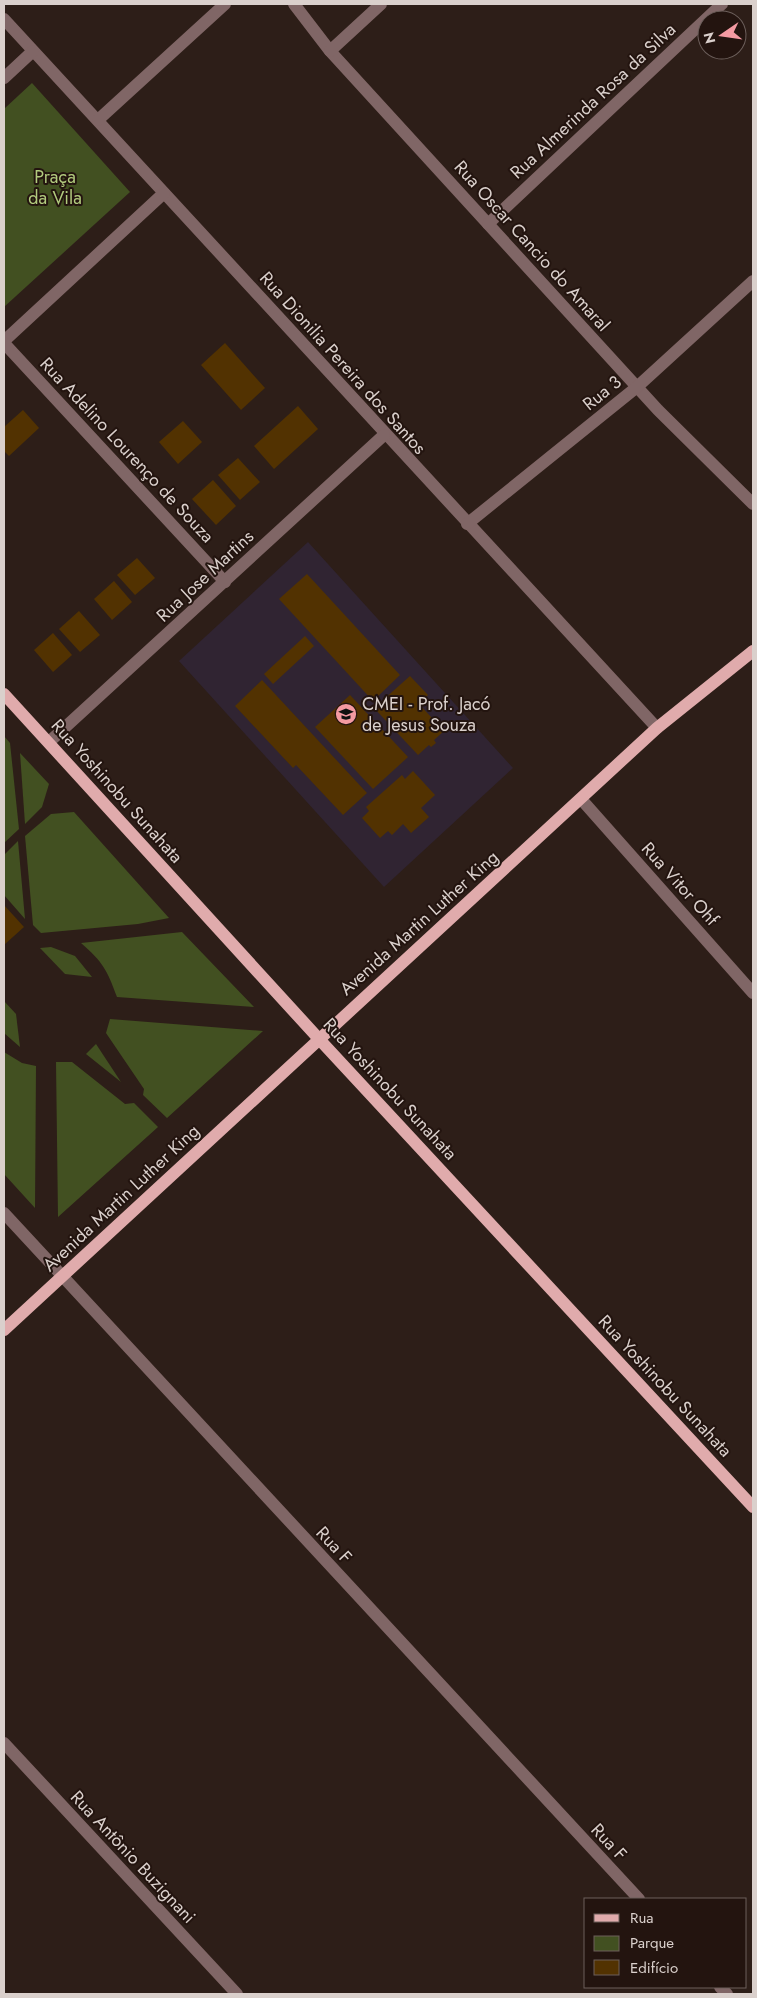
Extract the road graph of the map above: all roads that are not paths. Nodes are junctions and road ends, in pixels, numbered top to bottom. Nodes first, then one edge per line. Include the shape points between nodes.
1 (225, 4) edge
2 (294, 4) edge
3 (381, 4) edge
4 (722, 4) edge
5 (4, 19) edge
6 (33, 51) junction
7 (330, 51) junction
8 (4, 78) edge
9 (98, 120) junction
10 (164, 193) junction
11 (488, 224) junction
12 (753, 281) edge
13 (4, 342) edge
14 (637, 387) junction
15 (384, 435) junction
16 (753, 504) edge
17 (467, 524) junction
18 (225, 582) junction
19 (753, 651) edge
20 (4, 694) edge
21 (657, 728) junction
22 (49, 742) junction
23 (581, 799) junction
24 (753, 993) edge
25 (319, 1038) junction
26 (4, 1213) edge
27 (62, 1277) junction
28 (4, 1330) edge
29 (753, 1507) edge
30 (4, 1742) edge
31 (638, 1898) edge
32 (237, 1994) edge

1 - 9 street
2 - 7 street, Rua Oscar Cancio do Amaral
3 - 7 street
4 - 11 street, Rua Almerinda Rosa da Silva
5 - 6 street, Rua Dionilia Pereira dos Santos
6 - 8 street
6 - 9 street, Rua Dionilia Pereira dos Santos
7 - 11 street, Rua Oscar Cancio do Amaral
9 - 10 street, Rua Dionilia Pereira dos Santos
10 - 13 street
10 - 15 street, Rua Dionilia Pereira dos Santos
11 - 14 street, Rua Oscar Cancio do Amaral
12 - 14 street, Rua 3
13 - 18 street, Rua Adelino Lourenço de Souza
14 - 16 street, Rua Oscar Cancio do Amaral
14 - 17 street, Rua 3
15 - 17 street, Rua Dionilia Pereira dos Santos
15 - 18 street, Rua Jose Martins
17 - 21 street, Rua Dionilia Pereira dos Santos
18 - 22 street, Rua Jose Martins
19 - 21 main road, Avenida Martin Luther King
20 - 22 main road, Rua Yoshinobu Sunahata
21 - 23 main road, Avenida Martin Luther King
22 - 25 main road, Rua Yoshinobu Sunahata
23 - 24 street, Rua Vitor Ohf
23 - 25 main road, Avenida Martin Luther King
25 - 27 main road, Avenida Martin Luther King
25 - 29 main road, Rua Yoshinobu Sunahata
26 - 27 street, Rua F
27 - 28 main road, Avenida Martin Luther King
27 - 31 street, Rua F
30 - 32 street, Rua Antônio Buzignani

